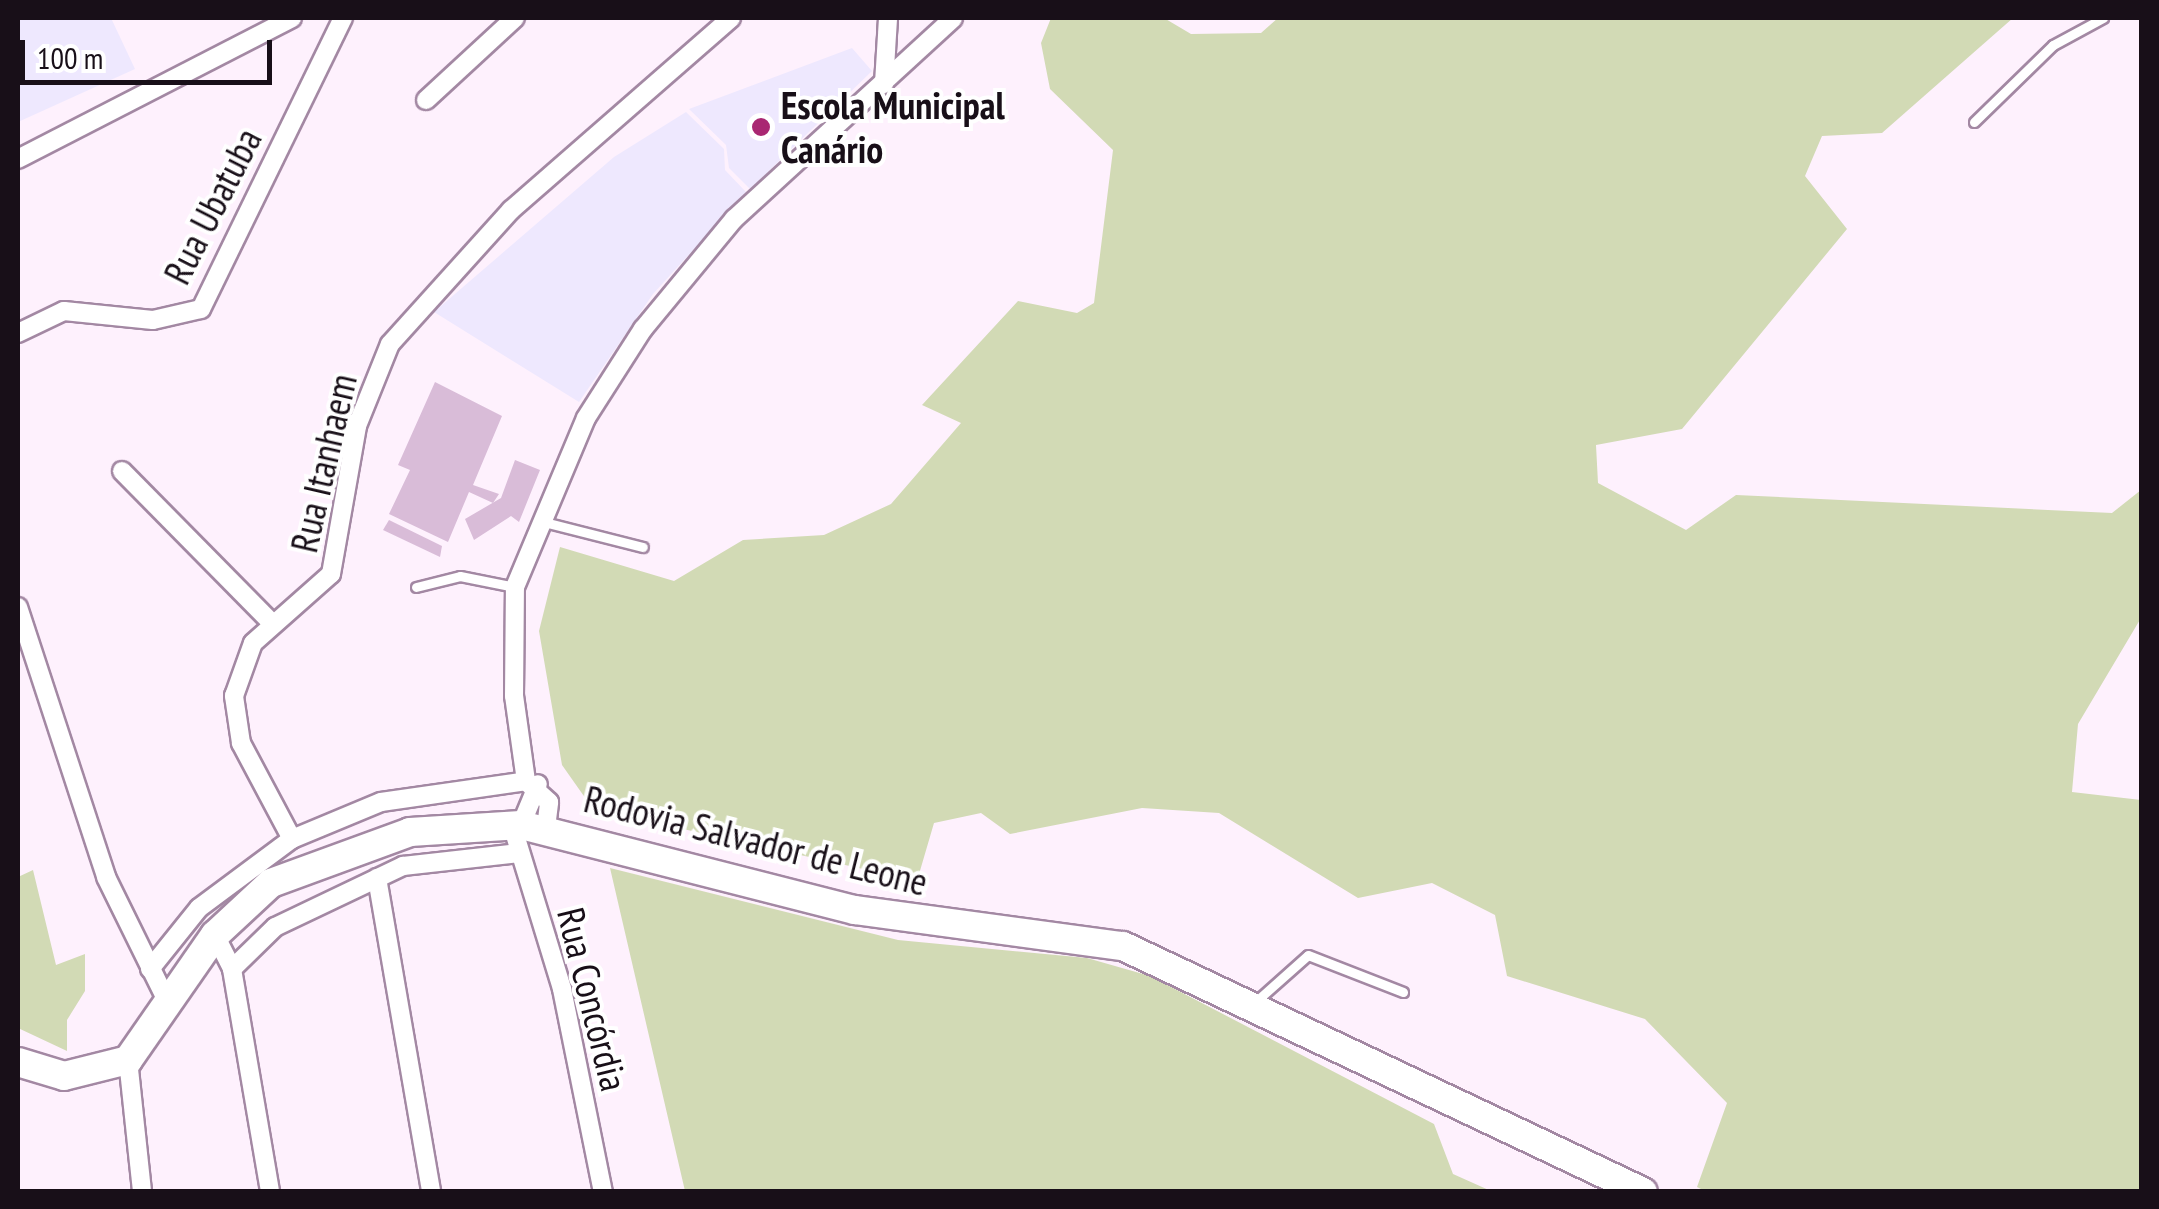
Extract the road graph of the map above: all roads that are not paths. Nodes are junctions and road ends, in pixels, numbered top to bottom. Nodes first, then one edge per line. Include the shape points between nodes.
1 (292, 18) edge
2 (343, 18) edge
3 (515, 18) edge
4 (732, 18) edge
5 (888, 18) edge
6 (953, 18) edge
7 (2103, 18) edge
8 (884, 84) junction
9 (426, 100) dead end
10 (1974, 122) dead end
11 (18, 159) edge
12 (18, 333) edge
13 (122, 471) dead end
14 (539, 521) junction
15 (644, 547) dead end
16 (416, 587) dead end
17 (516, 587) junction
18 (18, 607) edge
19 (271, 622) junction
20 (532, 782) junction
21 (525, 833) junction
22 (292, 839) junction
23 (378, 878) junction
24 (215, 934) junction
25 (150, 968) junction
26 (232, 970) junction
27 (1402, 992) dead end
28 (1252, 1005) junction
29 (170, 1007) junction
30 (128, 1060) junction
31 (18, 1062) edge
32 (142, 1192) edge
33 (270, 1192) edge
34 (431, 1192) edge
35 (603, 1192) edge
36 (1643, 1192) edge

1 - 11 street
2 - 12 street, Rua Ubatuba via 201,309 154,320 64,311
3 - 9 street
4 - 19 street, Rua Itanhaem via 511,210 402,324 357,426 331,574 313,599
5 - 8 street
6 - 8 street, Rua Concórdia
7 - 10 lane via 2053,44
8 - 14 street, Rua Concórdia via 789,166 678,281 595,403
13 - 19 street
14 - 15 lane
14 - 17 street, Rua Concórdia
16 - 17 lane via 460,576
17 - 20 street, Rua Concórdia via 514,696
18 - 25 street via 106,876
19 - 22 street, Rua Itanhaem via 239,672 234,718
20 - 21 street, Rua Concórdia via 549,802
20 - 22 street via 381,802
21 - 23 street
21 - 24 main road, Rodovia Salvador de Leone via 368,843 271,883
21 - 28 main road, Rodovia Salvador de Leone via 855,910 1100,940
21 - 35 street, Rua Concórdia
22 - 25 street via 200,908
23 - 26 street via 275,927
23 - 34 street
24 - 26 street
24 - 29 main road, Rodovia Salvador de Leone
25 - 29 street
26 - 33 street
27 - 28 lane via 1308,955
28 - 36 main road, Rodovia Salvador de Leone
29 - 30 main road, Rodovia Salvador de Leone
30 - 31 main road via 64,1076
30 - 32 street

